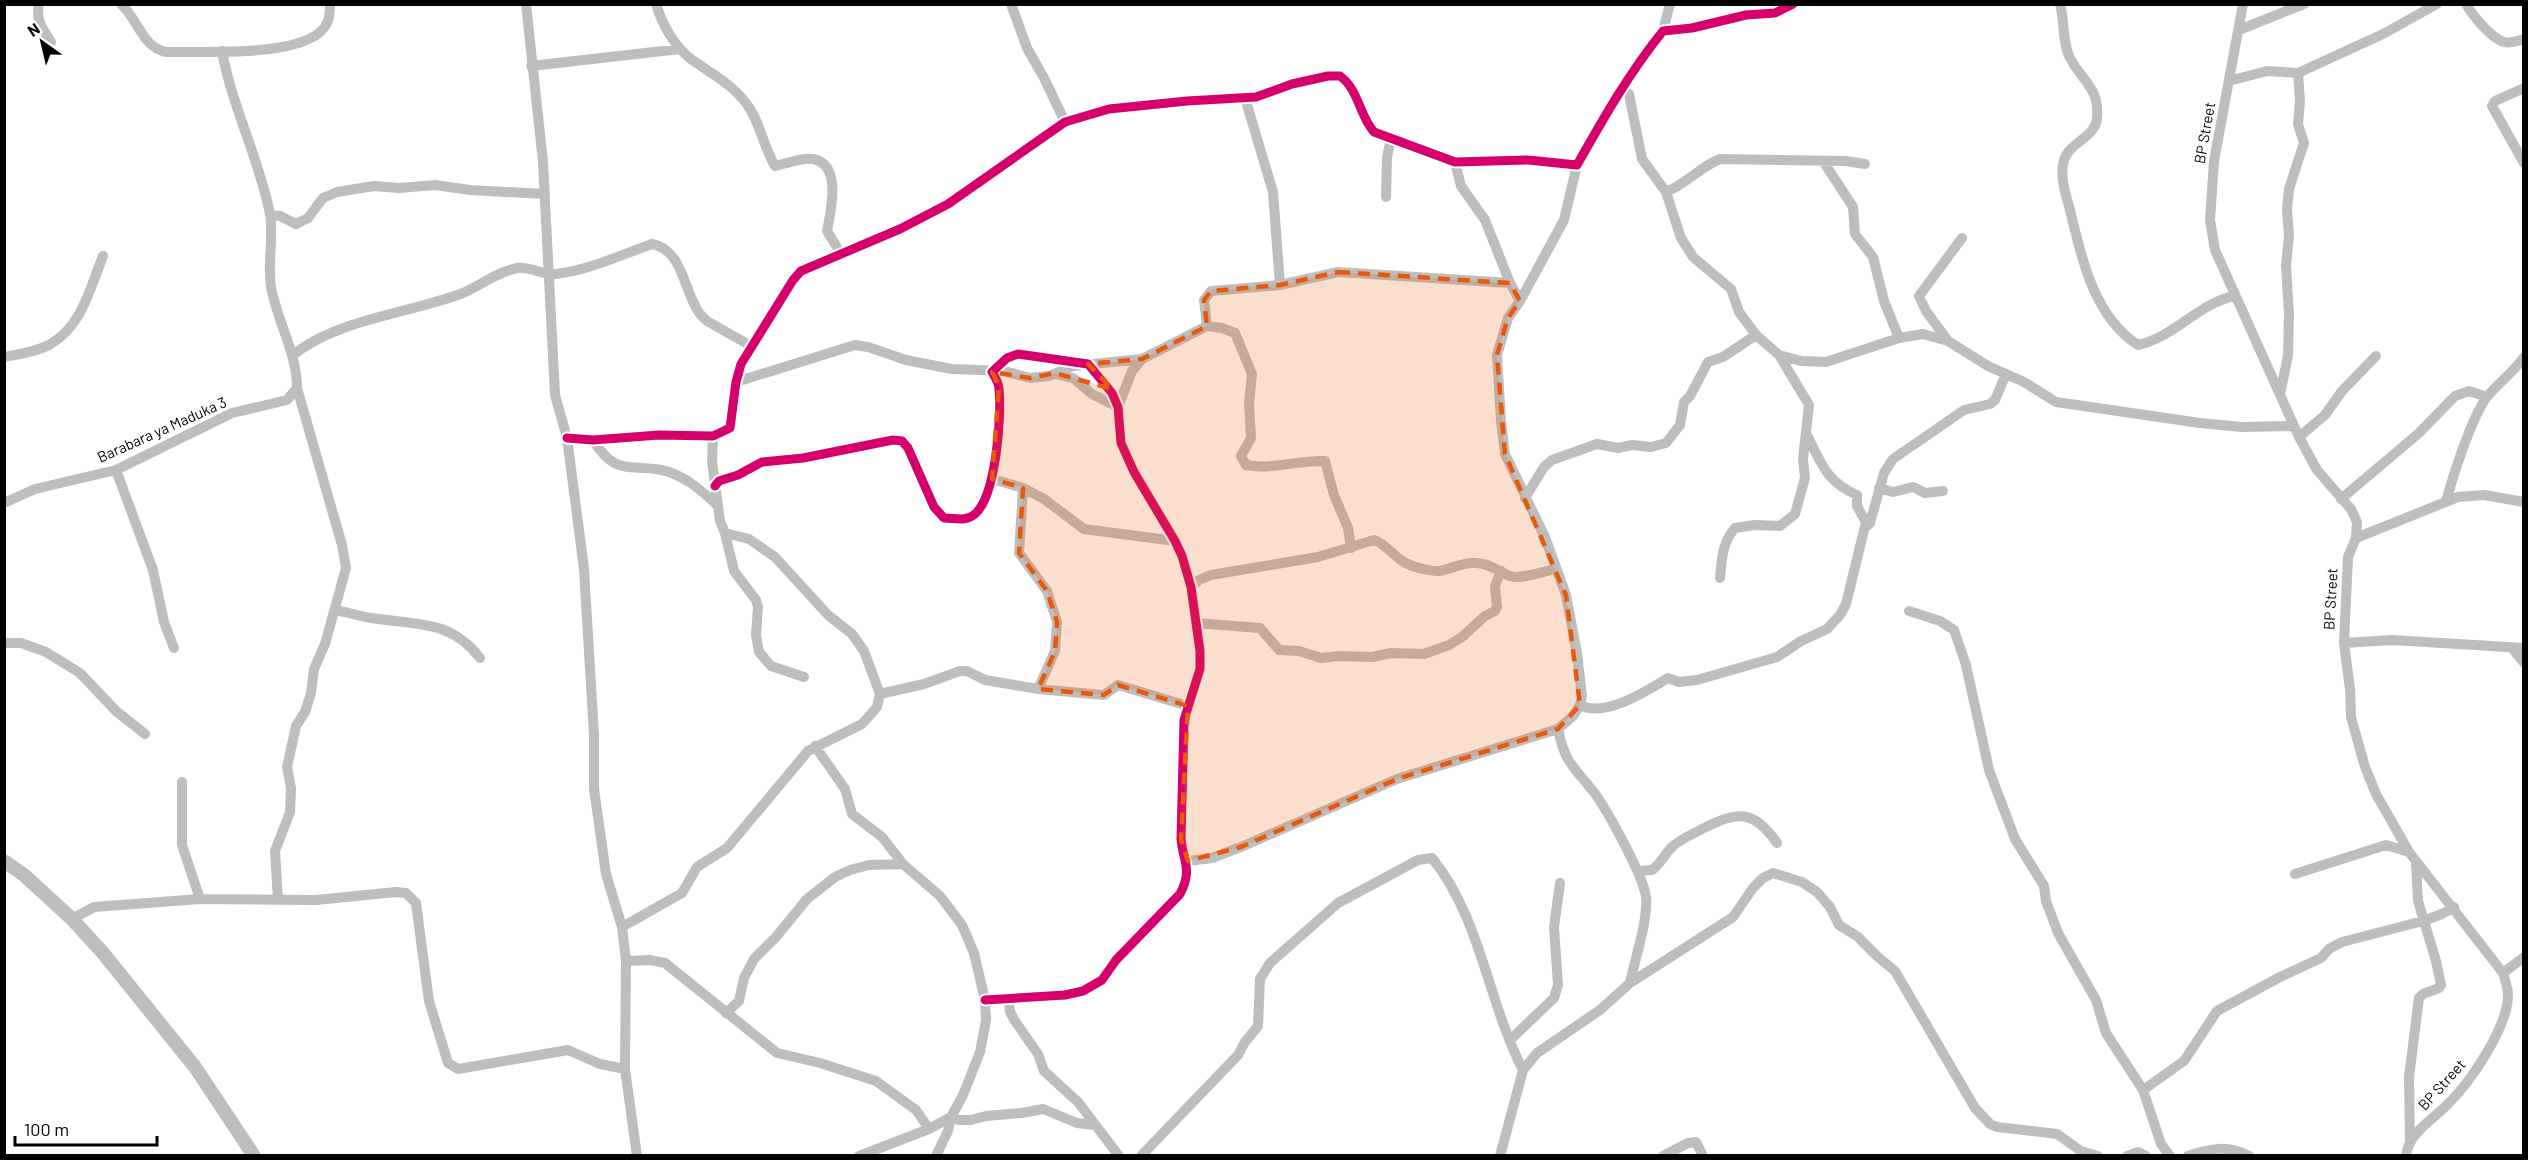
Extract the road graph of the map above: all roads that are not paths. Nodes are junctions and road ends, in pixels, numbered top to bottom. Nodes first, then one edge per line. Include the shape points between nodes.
1 (39, 4) edge
2 (121, 4) edge
3 (330, 4) edge
4 (526, 4) edge
5 (656, 4) edge
6 (1011, 4) edge
7 (1670, 4) edge
8 (1793, 4) edge
9 (2060, 4) edge
10 (2243, 4) edge
11 (2304, 4) edge
12 (2437, 4) edge
13 (2466, 4) edge
14 (2239, 30) junction
15 (1663, 31) junction
16 (2523, 39) edge
17 (51, 42) dead end
18 (680, 49) junction
19 (222, 51) junction
20 (531, 66) junction
21 (2298, 73) junction
22 (2229, 81) junction
23 (1623, 88) junction
24 (2523, 88) edge
25 (1245, 98) junction
26 (1065, 122) junction
27 (1391, 139) junction
28 (1823, 161) junction
29 (1455, 162) junction
30 (2523, 163) edge
31 (1865, 164) dead end
32 (1577, 165) junction
33 (1666, 192) junction
34 (545, 194) junction
35 (1386, 197) dead end
36 (270, 215) junction
37 (1962, 237) dead end
38 (841, 254) junction
39 (103, 256) dead end
40 (548, 274) junction
41 (1510, 283) junction
42 (1280, 285) junction
43 (2234, 296) junction
44 (1520, 301) junction
45 (1206, 326) junction
46 (1756, 335) junction
47 (1899, 338) junction
48 (1948, 341) junction
49 (751, 346) junction
50 (292, 356) junction
51 (1779, 356) junction
52 (2376, 356) dead end
53 (4, 357) edge
54 (2523, 357) edge
55 (1142, 359) junction
56 (1088, 364) junction
57 (992, 372) junction
58 (1056, 374) junction
59 (2006, 374) junction
60 (736, 382) junction
61 (297, 388) junction
62 (2280, 395) junction
63 (2487, 397) junction
64 (1118, 407) junction
65 (2294, 426) junction
66 (1806, 433) junction
67 (713, 436) junction
68 (2299, 437) junction
69 (567, 438) junction
70 (593, 440) junction
71 (116, 470) junction
72 (992, 479) junction
73 (715, 486) junction
74 (1023, 488) junction
75 (1879, 488) junction
76 (1943, 491) dead end
77 (1525, 498) junction
78 (2342, 499) junction
79 (2446, 502) junction
80 (2523, 502) edge
81 (4, 504) edge
82 (717, 505) junction
83 (1867, 526) junction
84 (725, 533) junction
85 (2356, 538) junction
86 (1175, 541) junction
87 (1351, 548) junction
88 (1556, 569) junction
89 (1501, 571) junction
90 (1720, 578) dead end
91 (1191, 587) junction
92 (335, 610) junction
93 (1909, 611) dead end
94 (1196, 623) junction
95 (4, 643) edge
96 (2344, 643) junction
97 (174, 648) dead end
98 (2512, 648) junction
99 (2523, 648) edge
100 (480, 658) dead end
101 (2523, 663) edge
102 (804, 677) dead end
103 (1038, 689) junction
104 (880, 694) junction
105 (1580, 705) junction
106 (1188, 706) junction
107 (1558, 729) junction
108 (145, 734) dead end
109 (815, 746) junction
110 (182, 782) dead end
111 (1777, 843) dead end
112 (2409, 852) junction
113 (4, 861) edge
114 (1188, 861) junction
115 (2416, 862) junction
116 (903, 864) junction
117 (1638, 871) junction
118 (2295, 874) dead end
119 (1560, 883) dead end
120 (200, 899) junction
121 (278, 900) junction
122 (2454, 907) junction
123 (72, 919) junction
124 (2423, 921) junction
125 (622, 927) junction
126 (2523, 957) edge
127 (626, 961) junction
128 (2503, 973) junction
129 (1630, 982) junction
130 (1008, 997) junction
131 (985, 1000) junction
132 (726, 1013) junction
133 (1510, 1040) junction
134 (625, 1069) junction
135 (1523, 1070) junction
136 (2143, 1090) junction
137 (951, 1117) junction
138 (1094, 1125) junction
139 (929, 1129) junction
140 (2410, 1140) junction
141 (2160, 1150) edge
142 (254, 1155) edge
143 (637, 1155) edge
144 (859, 1155) edge
145 (936, 1155) edge
146 (1119, 1155) edge
147 (1141, 1155) edge
148 (1500, 1155) edge
149 (1663, 1155) edge
150 (1703, 1155) edge
151 (2098, 1155) edge
152 (2127, 1155) edge
153 (2146, 1155) edge
154 (2170, 1155) edge
155 (2188, 1155) edge
156 (2249, 1155) edge
157 (2406, 1155) edge

1 - 17 street via 38,21
2 - 19 street via 156,50
3 - 19 street via 327,24 304,43
4 - 20 street
5 - 18 street
6 - 26 street via 1026,48
7 - 15 street
8 - 15 street via 1775,13
9 - 43 street via 2069,57 2094,91 2097,119 2095,127 2065,155 2063,181 2084,268 2109,317 2122,335 2138,345 2155,341 2219,300
10 - 14 street, BP Street
11 - 14 street
12 - 21 street
13 - 16 street via 2474,17 2499,39
14 - 22 street, BP Street
15 - 23 street
18 - 20 street
18 - 38 street via 746,103 775,166 811,158 830,171 832,203 827,231
19 - 36 street via 228,85 254,155
20 - 34 street
21 - 22 street via 2267,71
21 - 62 street via 2298,124 2304,143 2289,189 2287,210 2289,335
22 - 43 street, BP Street via 2214,161 2210,220 2215,250
23 - 32 street
23 - 33 street via 1629,94 1642,159
24 - 30 street via 2492,106
25 - 26 street via 1109,109
25 - 27 street via 1340,76 1353,89 1369,126
25 - 42 street via 1273,192
26 - 38 street via 948,204
27 - 29 street
27 - 35 street
28 - 31 street
28 - 33 street via 1720,159
28 - 47 street via 1853,207 1855,234 1873,257
29 - 32 street via 1528,160
29 - 41 street via 1461,186 1485,220
32 - 44 street via 1564,220
33 - 46 street via 1681,238 1693,257 1731,289 1739,312
34 - 36 street via 435,185 374,186 323,198 308,218 296,224
34 - 40 street
36 - 50 street via 272,288
37 - 48 street via 1919,296
38 - 49 street via 801,271
39 - 53 street via 78,318 67,333 40,349
40 - 49 street via 660,245 670,252 700,314
40 - 50 street via 534,268 518,268 463,292 318,339
40 - 69 street via 555,395
41 - 42 street via 1338,272
41 - 44 street
42 - 45 street via 1210,291 1204,300
43 - 62 street, BP Street
44 - 77 street via 1508,318 1497,355 1505,454
45 - 55 street
45 - 87 street via 1235,333 1252,374 1251,438 1241,456 1246,465 1325,461
46 - 51 street
46 - 77 street via 1708,362 1684,402 1680,425 1666,442 1651,447 1618,448 1597,444 1552,460
47 - 48 street via 1923,334
47 - 51 street via 1826,362
48 - 59 street
49 - 60 street
50 - 61 street
51 - 66 street via 1807,398
52 - 68 street via 2325,415
54 - 63 street
55 - 56 street
55 - 64 street via 1132,371
56 - 57 street via 1018,354
56 - 58 street
56 - 64 street via 1113,393
57 - 58 street via 1030,378
57 - 60 street via 952,369 855,345
57 - 72 street via 999,386
58 - 64 street via 1073,378 1092,394
59 - 65 street via 2056,402 2200,423
59 - 75 street via 1990,404 1964,410 1893,459
60 - 67 street via 730,428
61 - 71 street, Barabara ya Maduka 3 via 286,400 232,413
61 - 92 street via 346,568
62 - 65 street, BP Street
63 - 78 street via 2469,391 2455,396 2419,433
63 - 79 street
64 - 86 street via 1121,443
65 - 68 street, BP Street
66 - 83 street via 1826,473 1842,489 1857,495 1857,506
66 - 90 street via 1805,478 1795,514 1780,526 1735,528 1723,548
67 - 70 street
67 - 73 street
68 - 78 street, BP Street via 2317,470
69 - 70 street
69 - 125 street via 584,569 597,820 606,874
70 - 82 street via 609,461 633,469 663,471 697,486
71 - 81 street, Barabara ya Maduka 3 via 34,489
71 - 97 street via 153,570
72 - 73 street via 974,516 944,518 934,507 908,448 902,441 893,440 762,462
72 - 74 street
73 - 82 street
74 - 86 street via 1084,529
74 - 103 street via 1019,553 1047,591 1057,622 1055,651
75 - 76 street via 1893,492 1913,487 1925,493
75 - 83 street
77 - 88 street
78 - 85 street, BP Street via 2357,522
79 - 80 street via 2484,495
79 - 85 street
82 - 84 street
83 - 105 street via 1846,604 1827,629 1777,657 1697,680 1679,682 1668,678 1639,696 1597,708
84 - 102 street via 734,571 756,600 759,652 771,666
84 - 104 street via 748,539 775,557 828,615 852,634 864,651
85 - 96 street, BP Street via 2348,557
86 - 91 street
87 - 89 street via 1374,540 1409,565 1442,572 1459,564 1477,563
87 - 91 street via 1318,558 1211,575
88 - 89 street via 1518,578
88 - 105 street via 1566,596 1577,653
89 - 94 street via 1495,586 1495,611 1462,637 1424,654 1321,658 1280,650 1260,628
91 - 94 street
92 - 100 street via 433,625 469,644
92 - 121 street via 314,669 305,712 296,726 287,767 290,812 275,851
93 - 136 street via 1954,630 1966,665 1989,770 2015,839 2044,886 2058,933 2096,1000 2106,1033
94 - 106 street via 1200,669
95 - 108 street via 21,643 46,652 80,673 116,711
96 - 98 street via 2392,640
96 - 112 street, BP Street via 2351,717 2365,767
98 - 99 street
98 - 101 street
103 - 104 street via 985,680 960,671
103 - 106 street via 1104,695 1118,685
104 - 109 street via 877,707 862,724
105 - 107 street
106 - 114 street via 1184,720 1182,839
107 - 114 street via 1397,779 1241,847 1212,858
107 - 117 street via 1567,760 1597,796
109 - 116 street via 845,789 852,814 882,837
109 - 125 street via 727,848 697,867 682,893
110 - 120 street via 182,845
111 - 117 street via 1756,820 1734,817 1720,820 1673,846 1652,870
112 - 115 street, BP Street
112 - 118 street via 2386,845
113 - 123 street
114 - 130 street via 1186,884 1180,894 1116,960 1102,980 1083,991 1065,995
115 - 122 street, BP Street
115 - 124 street
116 - 131 street via 940,896 962,925 974,953
116 - 132 street via 850,870 807,898 754,959 744,978 739,1001
117 - 129 street via 1646,910
119 - 133 street via 1554,927 1558,984 1554,998
120 - 121 street
120 - 123 street via 94,907
121 - 134 street via 406,893 416,903 429,1001 452,1067 480,1066 568,1050 600,1064
122 - 124 street
122 - 128 street, BP Street
123 - 142 street via 195,1067
124 - 136 street via 2342,942 2315,962 2217,1011 2184,1061
124 - 140 street via 2440,985 2420,998 2409,1077
125 - 127 street
126 - 128 street
127 - 132 street via 665,963
127 - 134 street
128 - 140 street, BP Street via 2508,994 2506,1013 2477,1071
129 - 135 street via 1600,1010 1537,1053
129 - 151 street via 1733,917 1763,878 1773,873 1802,882 1817,892 1843,929 1858,937 1895,970 1975,1108 1990,1124 2057,1134 2081,1151
130 - 131 street
130 - 138 street via 1014,1021 1038,1054 1044,1071 1078,1102
131 - 137 street via 980,1052
132 - 139 street via 777,1053 876,1081 916,1110
133 - 135 street
133 - 147 street via 1467,921 1443,872 1432,858 1418,860 1338,903 1270,963 1260,979 1258,1026 1238,1055
134 - 143 street
135 - 148 street
136 - 141 street
137 - 138 street via 971,1120 1043,1109 1077,1123
137 - 139 street
137 - 145 street
138 - 146 street
139 - 144 street
140 - 157 street
141 - 154 street
149 - 150 street via 1696,1142
152 - 153 street
155 - 156 street via 2224,1149

